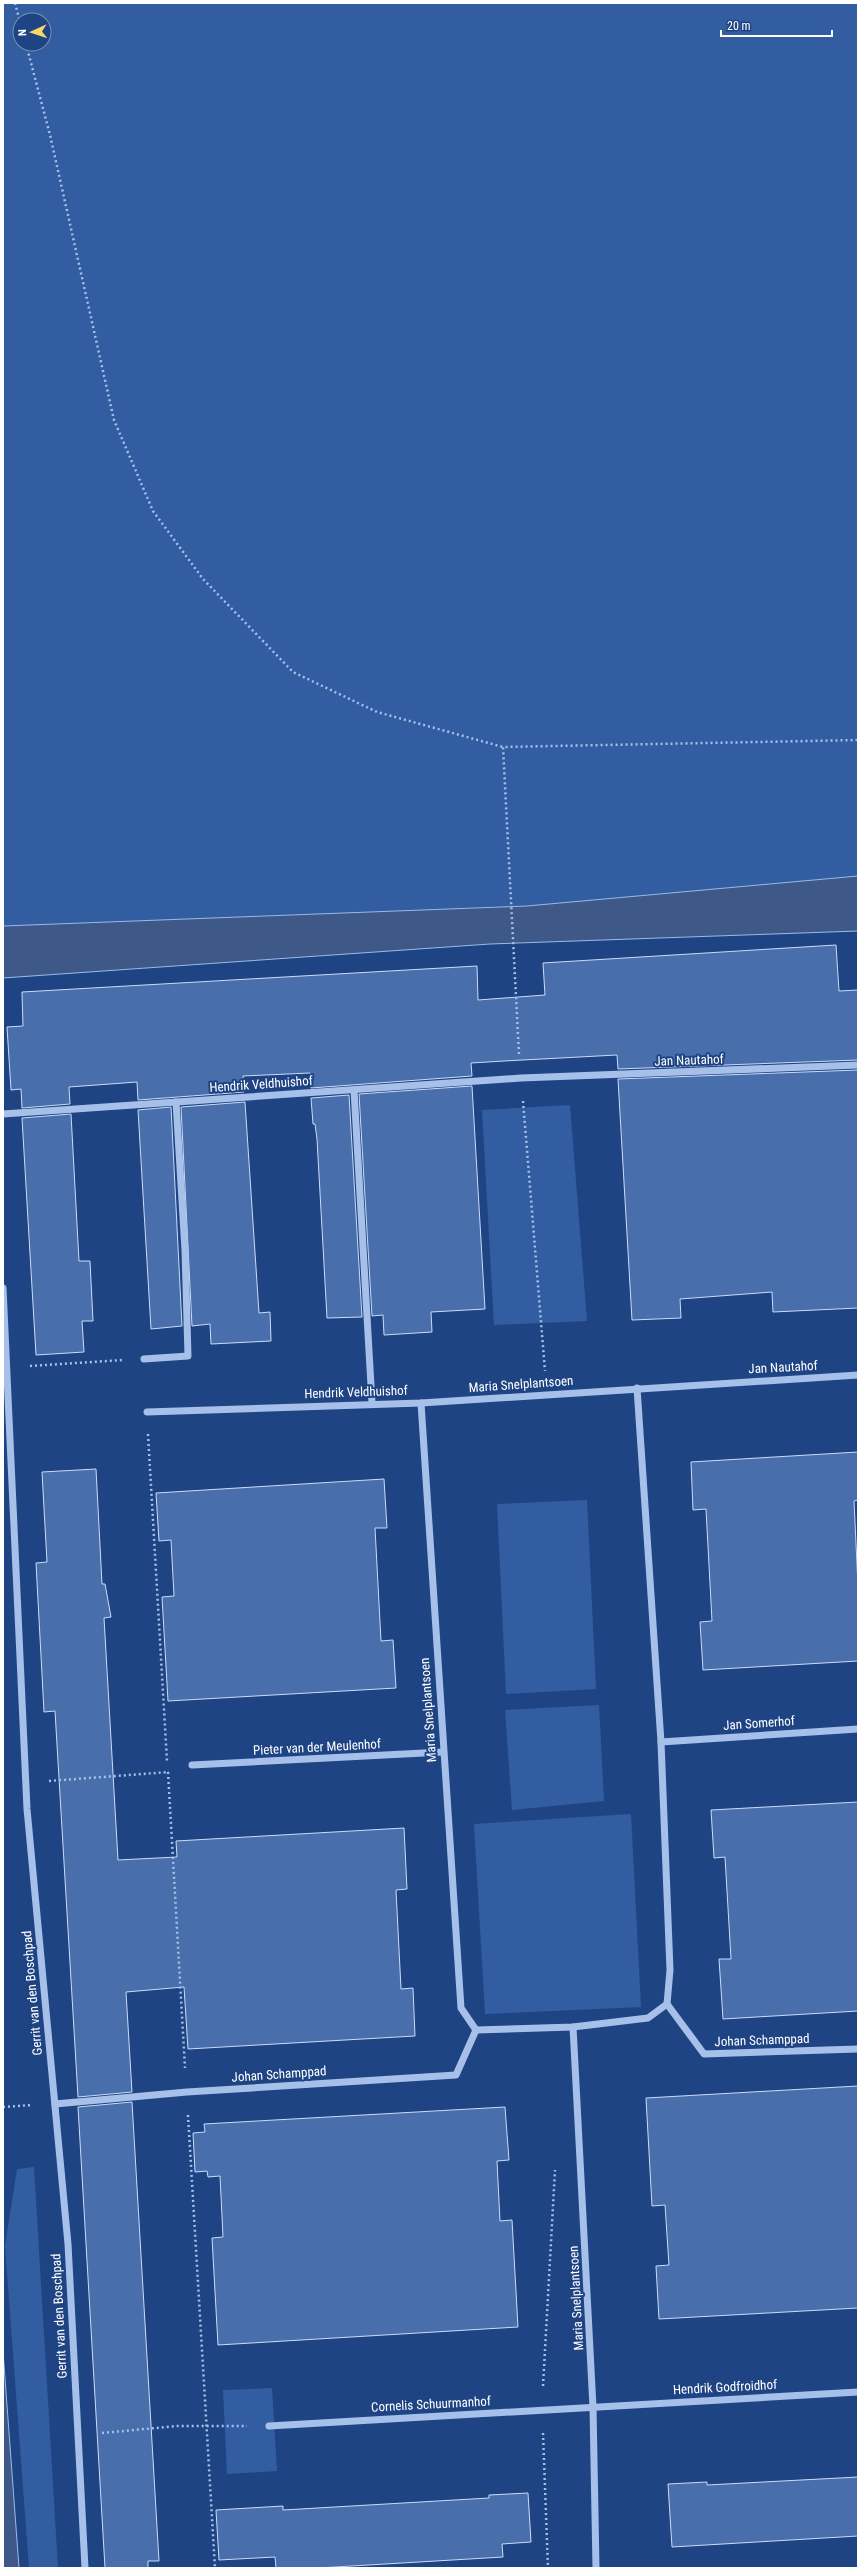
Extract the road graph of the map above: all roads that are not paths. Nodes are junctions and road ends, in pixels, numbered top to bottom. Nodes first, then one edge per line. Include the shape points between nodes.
1 (858, 1065) edge
2 (521, 1078) joint
3 (354, 1090) junction
4 (176, 1102) junction
5 (3, 1114) edge
6 (3, 1288) edge
7 (144, 1359) road end
8 (858, 1375) edge
9 (637, 1388) junction
10 (372, 1403) junction
11 (421, 1403) junction
12 (147, 1412) road end
13 (858, 1729) edge
14 (661, 1742) junction
15 (442, 1752) junction
16 (192, 1765) road end
17 (667, 2004) junction
18 (574, 2028) junction
19 (476, 2030) junction
20 (858, 2049) edge
21 (55, 2104) junction
22 (858, 2392) edge
23 (593, 2407) junction
24 (269, 2426) road end
25 (84, 2568) edge
26 (596, 2568) edge

1 - 2 street, Jan Nautahof
2 - 3 street, Hendrik Veldhuishof
3 - 4 street, Hendrik Veldhuishof
3 - 10 street
4 - 5 street, Hendrik Veldhuishof
4 - 7 street via 185,1250 188,1356
6 - 21 street, Gerrit van den Boschpad via 26,1783
8 - 9 street, Jan Nautahof
9 - 11 street, Maria Snelplantsoen
9 - 14 street
10 - 11 street, Hendrik Veldhuishof
10 - 12 street, Hendrik Veldhuishof
11 - 15 street, Maria Snelplantsoen
13 - 14 street, Jan Somerhof
14 - 17 street via 670,1970
15 - 16 street, Pieter van der Meulenhof
15 - 19 street, Maria Snelplantsoen via 461,2008
17 - 18 street via 648,2018
17 - 20 street, Johan Schamppad via 704,2054
18 - 19 street
18 - 23 street, Maria Snelplantsoen
19 - 21 street, Johan Schamppad via 456,2075 187,2092
21 - 25 street, Gerrit van den Boschpad via 68,2244
22 - 23 street, Hendrik Godfroidhof
23 - 24 street, Cornelis Schuurmanhof
23 - 26 street, Maria Snelplantsoen

